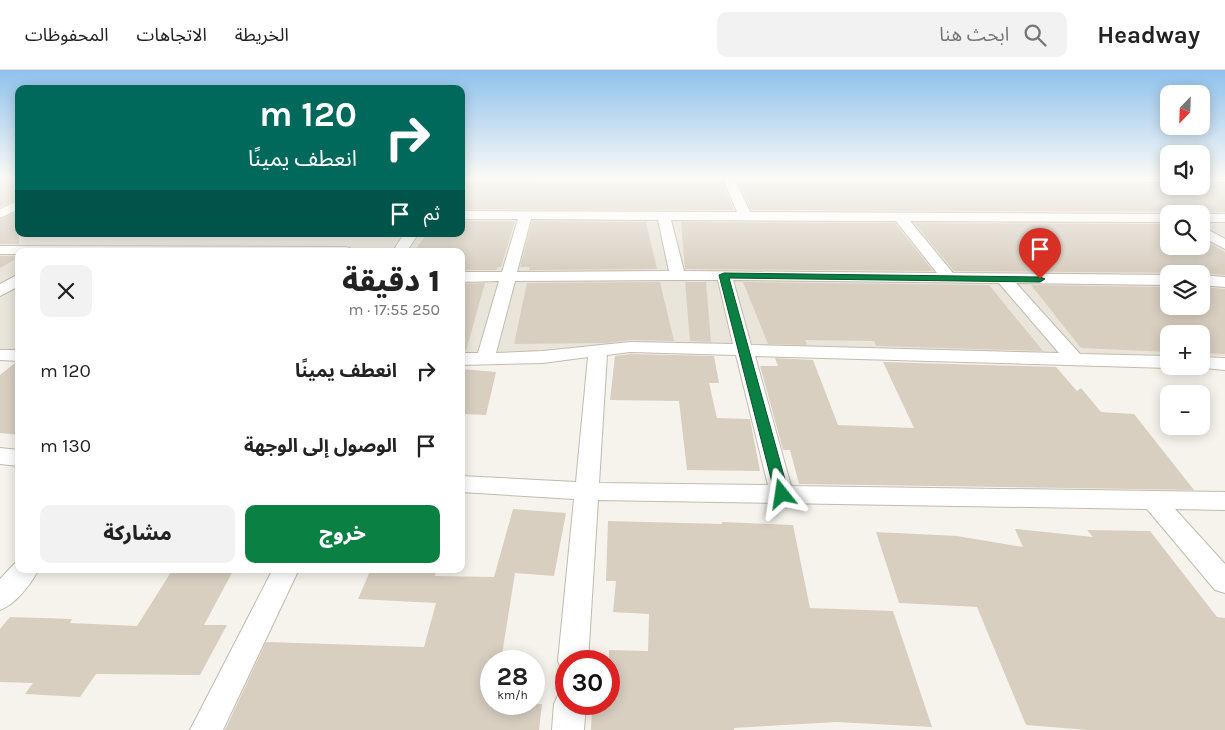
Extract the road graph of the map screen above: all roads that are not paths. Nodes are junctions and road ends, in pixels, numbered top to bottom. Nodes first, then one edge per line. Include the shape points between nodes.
1 (742, 209) edge
2 (15, 212) edge
3 (2, 213) edge
4 (465, 215) edge
5 (526, 215) junction
6 (663, 215) junction
7 (745, 215) junction
8 (898, 216) junction
9 (1160, 218) edge
10 (1210, 218) edge
11 (1225, 218) edge
12 (1210, 236) edge
13 (409, 237) edge
14 (1225, 245) edge
15 (402, 248) edge
16 (0, 250) edge
17 (15, 250) edge
18 (678, 275) junction
19 (724, 275) junction
20 (465, 277) edge
21 (508, 277) junction
22 (950, 278) junction
23 (1004, 279) junction
24 (1160, 280) edge
25 (1210, 281) edge
26 (15, 282) edge
27 (1225, 282) edge
28 (0, 291) edge
29 (598, 350) junction
30 (742, 350) junction
31 (0, 355) edge
32 (15, 356) edge
33 (465, 359) edge
34 (485, 359) junction
35 (1074, 359) junction
36 (1160, 362) edge
37 (1210, 363) edge
38 (1225, 364) edge
39 (0, 456) edge
40 (15, 458) edge
41 (465, 484) edge
42 (586, 491) junction
43 (782, 494) junction
44 (1153, 500) junction
45 (1225, 501) edge
46 (22, 573) edge
47 (284, 573) edge
48 (1225, 582) edge
49 (0, 598) edge
50 (574, 650) edge
51 (569, 715) edge
52 (206, 730) edge
53 (568, 730) edge

1 - 7 street
2 - 3 street
4 - 5 street
5 - 6 street
5 - 21 street
6 - 7 street
6 - 18 street
7 - 8 street
8 - 9 street
8 - 22 street
10 - 11 street
12 - 14 street
13 - 15 street
16 - 17 street
18 - 19 street
18 - 21 street
19 - 22 street
19 - 30 street
20 - 21 street
21 - 34 street
22 - 23 street
23 - 24 street
23 - 35 street
25 - 27 street
26 - 28 street
29 - 30 street via 630,347
29 - 34 street via 543,358
29 - 42 street
30 - 35 street
30 - 43 street
31 - 32 street
33 - 34 street
35 - 36 street
37 - 38 street
39 - 40 street
41 - 42 street
42 - 43 street
42 - 50 street
43 - 44 street
44 - 45 street
44 - 48 street
46 - 49 street
47 - 52 street
51 - 53 street

